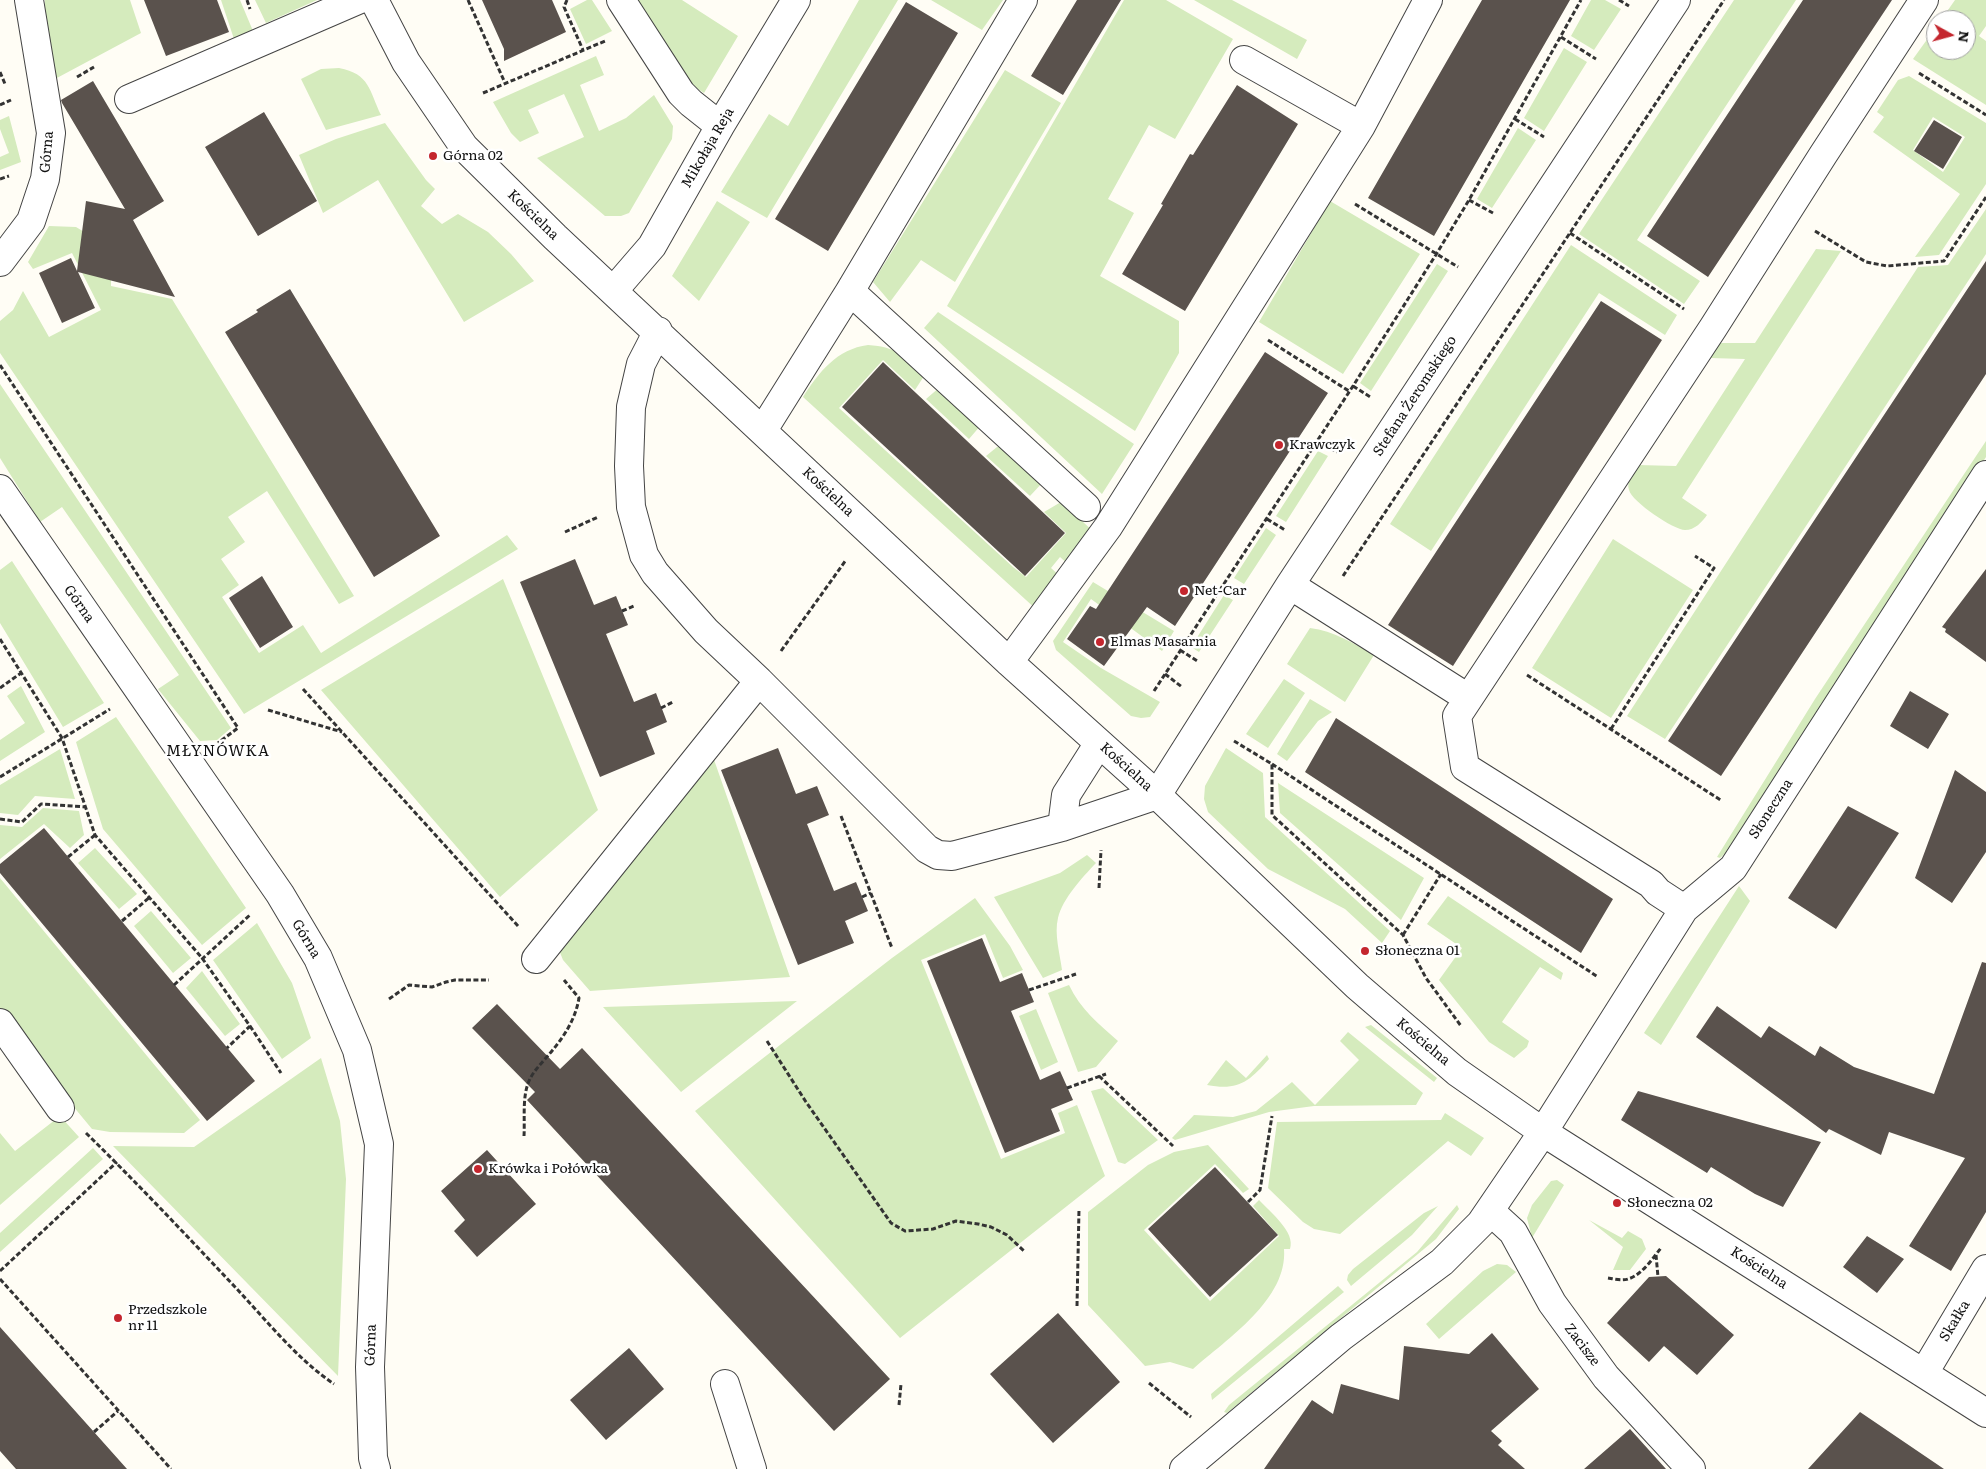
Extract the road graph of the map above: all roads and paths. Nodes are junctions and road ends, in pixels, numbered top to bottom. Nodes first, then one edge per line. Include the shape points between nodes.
1 (29, 0) edge
2 (358, 0) edge
3 (374, 0) edge
4 (468, 0) edge
5 (567, 0) edge
6 (621, 0) edge
7 (796, 0) edge
8 (1023, 0) edge
9 (1428, 0) edge
10 (1581, 0) edge
11 (1620, 0) edge
12 (1676, 0) edge
13 (1724, 0) edge
14 (1924, 0) edge
15 (1633, 9) dead end
16 (639, 27) junction
17 (1561, 37) junction
18 (584, 50) junction
19 (1889, 54) junction
20 (1244, 60) dead end
21 (1599, 60) dead end
22 (505, 83) junction
23 (483, 93) dead end
24 (129, 99) dead end
25 (11, 100) dead end
26 (0, 105) edge
27 (1986, 114) edge
28 (1514, 119) junction
29 (720, 126) junction
30 (1361, 126) junction
31 (1546, 138) dead end
32 (1324, 185) junction
33 (1986, 197) edge
34 (1469, 200) junction
35 (1786, 213) junction
36 (1494, 214) dead end
37 (1570, 233) junction
38 (1437, 253) junction
39 (0, 262) edge
40 (1461, 269) dead end
41 (614, 290) junction
42 (850, 290) junction
43 (1238, 321) junction
44 (1713, 328) junction
45 (658, 332) junction
46 (0, 365) edge
47 (1353, 386) junction
48 (1350, 391) junction
49 (1373, 398) dead end
50 (763, 430) junction
51 (1317, 441) junction
52 (1337, 452) dead end
53 (1986, 475) edge
54 (0, 489) edge
55 (1086, 507) dead end
56 (1267, 518) junction
57 (1285, 530) dead end
58 (1695, 556) dead end
59 (846, 560) dead end
60 (1290, 585) junction
61 (1322, 605) junction
62 (634, 606) dead end
63 (622, 611) dead end
64 (0, 639) edge
65 (1180, 650) junction
66 (1496, 655) junction
67 (1009, 662) junction
68 (1201, 663) dead end
69 (21, 673) junction
70 (1165, 674) junction
71 (759, 681) junction
72 (1182, 687) dead end
73 (0, 688) edge
74 (303, 689) dead end
75 (1154, 691) dead end
76 (1468, 698) junction
77 (673, 702) dead end
78 (116, 704) dead end
79 (661, 708) dead end
80 (268, 710) dead end
81 (1611, 729) junction
82 (342, 732) junction
83 (62, 738) junction
84 (1231, 739) dead end
85 (1099, 743) junction
86 (210, 748) dead end
87 (1272, 764) junction
88 (0, 777) edge
89 (1157, 795) junction
90 (1722, 802) dead end
91 (86, 807) junction
92 (840, 814) dead end
93 (0, 819) edge
94 (1062, 827) junction
95 (95, 835) junction
96 (1102, 846) dead end
97 (68, 857) dead end
98 (1441, 874) junction
99 (1099, 888) dead end
100 (871, 893) junction
101 (150, 897) junction
102 (862, 897) dead end
103 (501, 906) dead end
104 (257, 909) dead end
105 (1684, 909) junction
106 (122, 921) dead end
107 (1403, 935) junction
108 (892, 948) dead end
109 (202, 958) junction
110 (536, 959) dead end
111 (1076, 974) dead end
112 (1598, 977) dead end
113 (489, 980) dead end
114 (174, 985) dead end
115 (1029, 990) dead end
116 (579, 998) dead end
117 (389, 999) dead end
118 (0, 1023) edge
119 (250, 1026) junction
120 (1464, 1030) dead end
121 (767, 1041) dead end
122 (227, 1048) dead end
123 (281, 1073) dead end
124 (1106, 1074) dead end
125 (1099, 1076) junction
126 (1067, 1088) dead end
127 (60, 1108) joint
128 (1272, 1116) dead end
129 (1543, 1132) junction
130 (524, 1136) dead end
131 (1173, 1146) dead end
132 (117, 1162) junction
133 (1248, 1202) dead end
134 (1079, 1209) dead end
135 (1490, 1211) junction
136 (1666, 1241) dead end
137 (1024, 1251) dead end
138 (1656, 1255) junction
139 (1986, 1268) edge
140 (0, 1271) edge
141 (1658, 1277) dead end
142 (1608, 1278) dead end
143 (0, 1279) edge
144 (1077, 1306) dead end
145 (1924, 1373) junction
146 (1149, 1383) dead end
147 (725, 1384) dead end
148 (900, 1384) dead end
149 (899, 1405) dead end
150 (372, 1408) junction
151 (118, 1411) junction
152 (1986, 1413) edge
153 (1196, 1422) dead end
154 (94, 1432) dead end
155 (171, 1469) edge
156 (376, 1469) edge
157 (752, 1469) edge
158 (1184, 1469) edge
159 (1691, 1469) edge

1 - 39 street, Górna via 51,132 44,179 31,221
2 - 24 street
3 - 41 street, Kościelna via 406,62 464,148
4 - 22 path
5 - 18 path via 564,7
6 - 16 street
7 - 29 street, Mikołaja Reja
8 - 42 street
9 - 30 street
10 - 17 path
11 - 15 path
12 - 60 street, Stefana Żeromskiego
13 - 37 path
14 - 19 street
16 - 18 path
16 - 29 street via 681,93
17 - 21 path
17 - 28 path
18 - 22 path
19 - 27 path
19 - 35 street
20 - 30 street
22 - 23 path
25 - 26 path
28 - 31 path
28 - 34 path
29 - 41 street, Mikołaja Reja via 652,246
30 - 32 street
32 - 38 path
32 - 43 street
33 - 35 path via 1944,261 1886,266 1866,262
34 - 36 path
34 - 38 path
35 - 44 street
37 - 44 path
37 - 61 path
38 - 40 path
38 - 47 path
41 - 45 street, Kościelna
42 - 50 street
42 - 55 street
43 - 48 path
43 - 67 street via 1108,527
44 - 66 street
45 - 50 street, Kościelna
45 - 71 street via 641,364 631,407 631,507 641,549 655,573 706,631
46 - 86 path via 238,728
47 - 48 path
47 - 49 path
48 - 51 path
50 - 67 street, Kościelna
51 - 52 path
51 - 56 path
53 - 105 street, Słoneczna via 1733,868
54 - 150 street, Górna via 280,894 318,958 351,1035 378,1144 370,1367
56 - 57 path
56 - 65 path
58 - 81 path via 1714,568
59 - 71 path
60 - 61 street
60 - 89 street, Stefana Żeromskiego
61 - 76 street
62 - 63 path
64 - 69 path
65 - 68 path
65 - 70 path
66 - 76 street
66 - 81 path
67 - 85 street, Kościelna
69 - 73 path
69 - 83 path
70 - 72 path
70 - 75 path
71 - 94 street via 927,849 938,855 952,856
71 - 110 street
74 - 82 path
76 - 105 street via 1457,716 1465,767
77 - 79 path
78 - 83 path
80 - 82 path
81 - 90 path
82 - 103 path
83 - 88 path
83 - 91 path
84 - 87 path
85 - 89 street, Kościelna
85 - 94 street via 1066,795
87 - 98 path
87 - 107 path via 1272,815
89 - 94 street
89 - 129 street, Kościelna via 1357,986 1457,1072
91 - 93 path via 41,804 22,822
91 - 95 path
92 - 100 path
95 - 97 path
95 - 101 path
96 - 99 path
98 - 107 path
98 - 112 path
100 - 102 path
100 - 108 path
101 - 106 path
101 - 109 path
104 - 109 path
105 - 129 street, Słoneczna
107 - 120 path via 1426,978
109 - 114 path
109 - 119 path
111 - 115 path
113 - 117 path via 455,980 432,987 409,985
116 - 130 path via 570,1026 528,1083
118 - 127 street
119 - 122 path
119 - 123 path
121 - 137 path via 891,1223 905,1231 933,1229 956,1221 978,1224 1007,1235
124 - 125 path
125 - 126 path
125 - 131 path
127 - 132 path
128 - 133 path via 1260,1190
129 - 135 street, Słoneczna
129 - 145 street, Kościelna
132 - 140 path
132 - 150 path via 318,1373
134 - 144 path
135 - 158 street, Słoneczna via 1442,1262 1341,1337
135 - 159 street, Zacisze via 1513,1232 1552,1303 1606,1377
136 - 138 path
138 - 141 path
138 - 142 path via 1628,1280
139 - 145 street, Skałka
143 - 151 path
145 - 152 street, Kościelna
146 - 153 path
147 - 157 street
148 - 149 path
150 - 156 street, Górna
151 - 154 path
151 - 155 path

